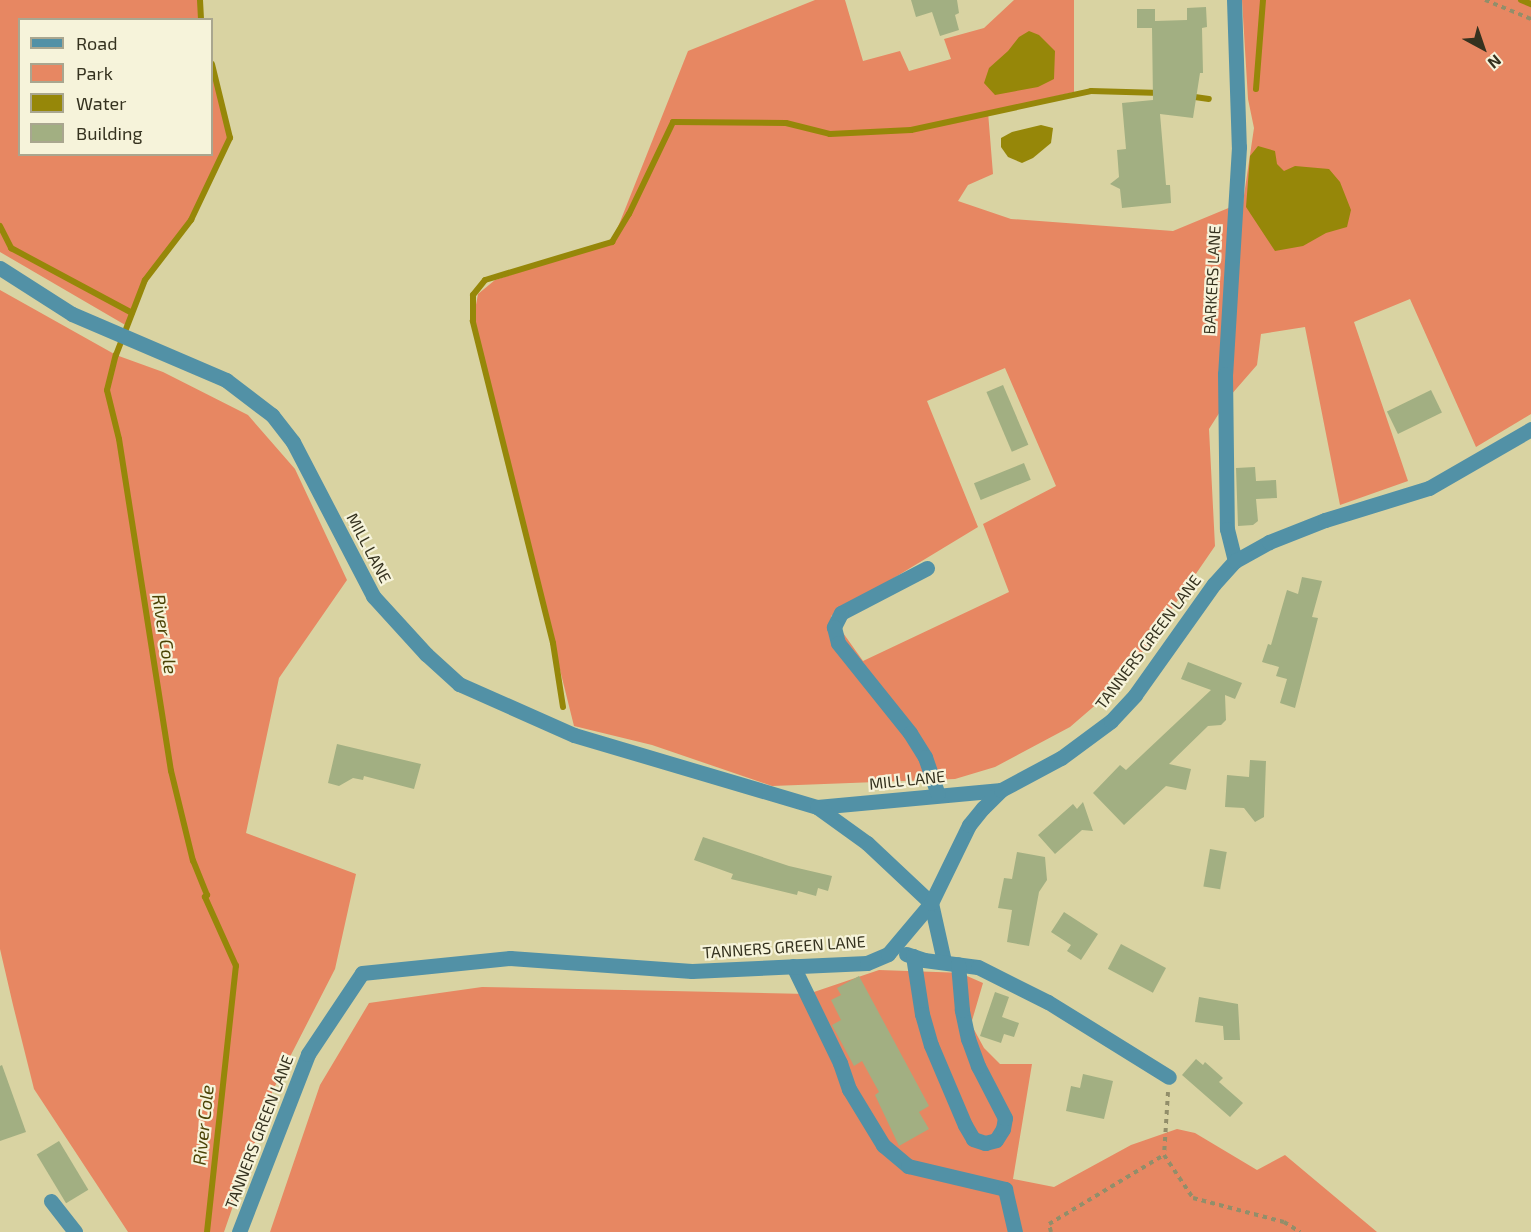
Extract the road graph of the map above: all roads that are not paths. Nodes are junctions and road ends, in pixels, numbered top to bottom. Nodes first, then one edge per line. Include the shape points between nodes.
1 (1234, 0) edge
2 (0, 268) edge
3 (1531, 429) edge
4 (1235, 561) junction
5 (927, 568) dead end
6 (1001, 790) junction
7 (938, 794) junction
8 (817, 807) junction
9 (931, 903) junction
10 (894, 950) junction
11 (913, 956) junction
12 (951, 962) junction
13 (793, 966) junction
14 (1169, 1077) road end
15 (51, 1201) dead end
16 (75, 1232) edge
17 (239, 1232) edge
18 (1015, 1232) edge

1 - 4 street, BARKERS LANE via 1239,147 1225,374 1227,528
2 - 8 street, MILL LANE via 72,314 226,380 272,415 293,442 373,596 459,684 574,735
3 - 4 street, TANNERS GREEN LANE via 1429,488 1325,520 1269,542
4 - 6 street, TANNERS GREEN LANE via 1111,722 1061,758
5 - 7 street via 841,613 834,627 838,643 926,757
6 - 7 street, MILL LANE
6 - 9 street, TANNERS GREEN LANE via 969,825
7 - 8 street, MILL LANE
8 - 9 street, MILL LANE via 867,843
9 - 10 street, TANNERS GREEN LANE
9 - 12 street
10 - 11 street
10 - 13 street, TANNERS GREEN LANE via 867,963
11 - 12 street
11 - 12 street via 931,1045 973,1139 985,1143 996,1140 1004,1129 1005,1118 968,1039
12 - 14 street via 978,967 1048,1002
13 - 17 street, TANNERS GREEN LANE via 692,971 510,958 362,974 308,1053
13 - 18 street via 849,1089 883,1145 908,1166 1005,1189
15 - 16 street

